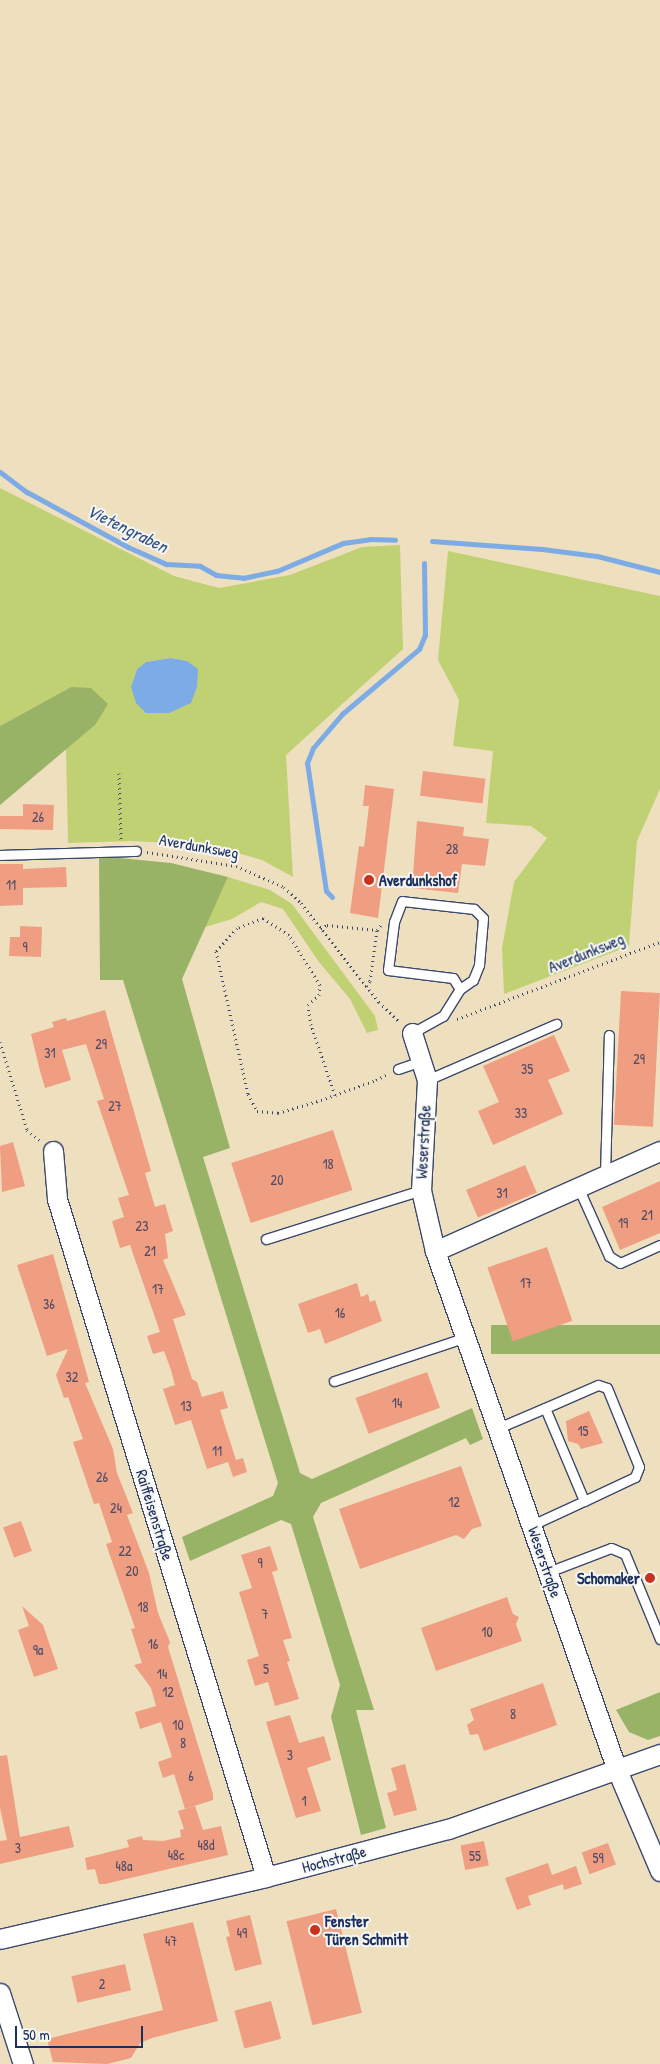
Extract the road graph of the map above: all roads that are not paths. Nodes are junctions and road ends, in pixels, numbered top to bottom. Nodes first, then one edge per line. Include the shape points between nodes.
1 (136, 851) road end
2 (0, 855) edge
3 (460, 989) junction
4 (556, 1024) dead end
5 (412, 1033) joint
6 (609, 1034) dead end
7 (421, 1061) junction
8 (398, 1069) road end
9 (427, 1080) junction
10 (53, 1151) road end
11 (660, 1151) edge
12 (605, 1175) junction
13 (578, 1187) junction
14 (421, 1190) junction
15 (266, 1239) dead end
16 (660, 1245) edge
17 (435, 1251) junction
18 (466, 1337) junction
19 (334, 1381) dead end
20 (545, 1408) junction
21 (498, 1428) junction
22 (584, 1502) junction
23 (532, 1525) junction
24 (548, 1572) junction
25 (660, 1639) edge
26 (660, 1754) edge
27 (617, 1770) junction
28 (660, 1871) edge
29 (266, 1877) junction
30 (0, 1939) edge
31 (0, 1992) edge
32 (23, 2064) edge

1 - 2 lane, Averdunksweg
3 - 3 lane via 473,980 479,964 482,918 474,909 402,901 394,922 388,970 453,978
3 - 5 lane via 442,1016
4 - 9 lane
5 - 7 street, Weserstraße
6 - 12 lane
7 - 8 lane
7 - 9 street, Weserstraße
9 - 14 street, Weserstraße
10 - 29 street, Raiffeisenstraße via 57,1199
11 - 12 street
12 - 13 street
13 - 16 lane via 609,1256 620,1263
13 - 17 street
14 - 15 lane
14 - 17 street, Weserstraße
17 - 18 street, Weserstraße
18 - 19 lane
18 - 21 street, Weserstraße
20 - 21 lane
20 - 22 lane
20 - 22 lane via 598,1385 607,1388 639,1467 635,1477
21 - 23 street, Weserstraße
22 - 23 lane
23 - 24 street, Weserstraße
24 - 25 lane via 611,1548 625,1554
24 - 27 street, Weserstraße
26 - 27 street, Hochstraße
27 - 28 street, Weserstraße
27 - 29 street, Hochstraße via 448,1829
29 - 30 street, Hochstraße
31 - 32 street

